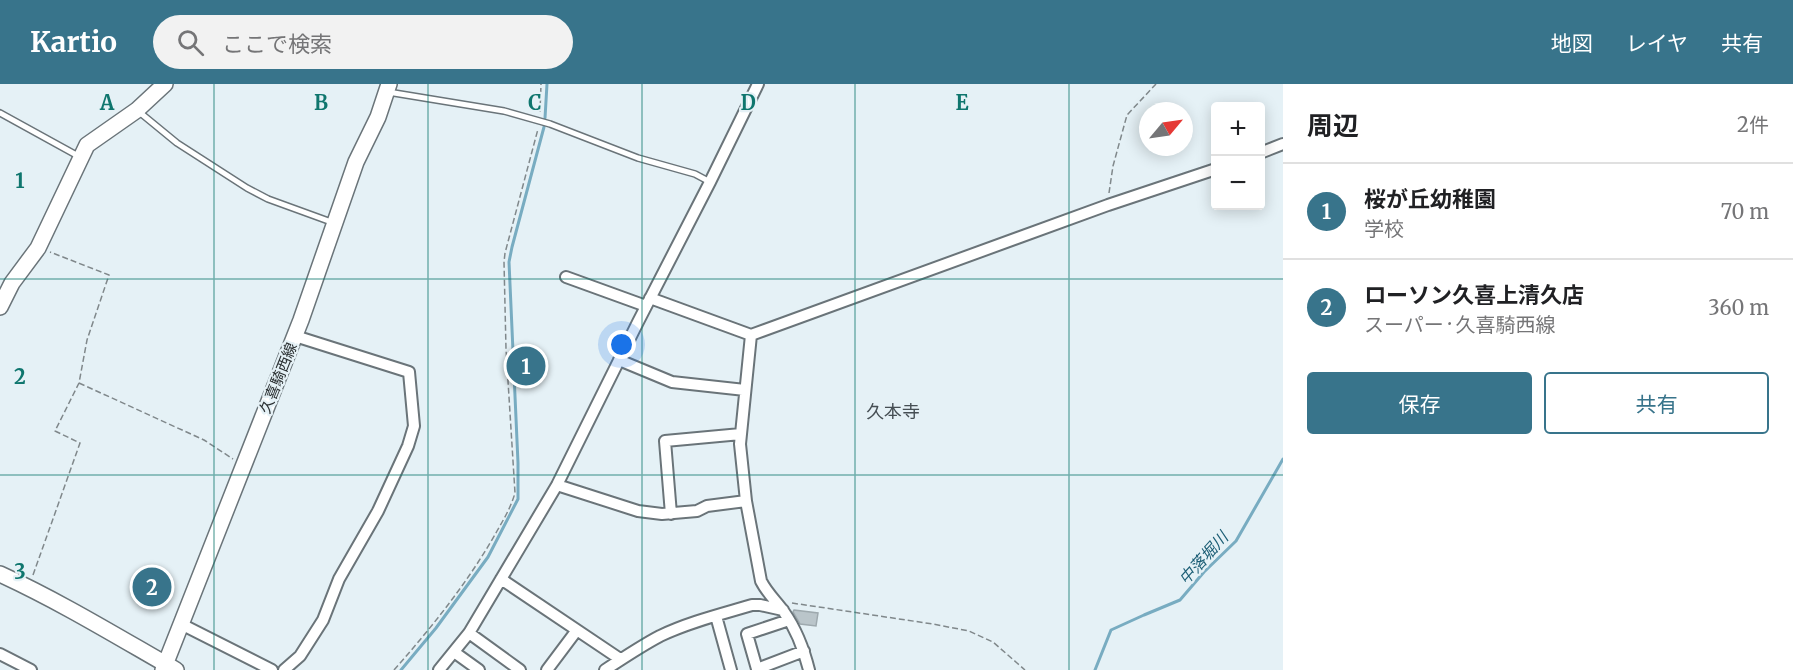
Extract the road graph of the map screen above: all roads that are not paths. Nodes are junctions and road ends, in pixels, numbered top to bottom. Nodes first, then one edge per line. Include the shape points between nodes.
1 (165, 84) edge
2 (758, 84) edge
3 (387, 88) edge
4 (137, 110) junction
5 (0, 113) edge
6 (1283, 144) edge
7 (1265, 151) edge
8 (81, 158) junction
9 (1211, 170) edge
10 (710, 182) junction
11 (336, 223) junction
12 (566, 277) dead end
13 (648, 302) junction
14 (0, 307) edge
15 (751, 335) junction
16 (295, 336) junction
17 (619, 360) junction
18 (745, 390) junction
19 (741, 434) junction
20 (557, 485) junction
21 (746, 501) junction
22 (671, 514) junction
23 (0, 574) edge
24 (501, 579) junction
25 (783, 610) junction
26 (716, 616) junction
27 (789, 620) junction
28 (181, 624) junction
29 (577, 630) junction
30 (469, 633) junction
31 (804, 651) junction
32 (454, 652) junction
33 (0, 654) edge
34 (620, 659) junction
35 (168, 668) edge
36 (29, 670) edge
37 (272, 670) edge
38 (284, 670) edge
39 (439, 670) edge
40 (479, 670) edge
41 (520, 670) edge
42 (547, 670) edge
43 (605, 670) edge
44 (731, 670) edge
45 (809, 670) edge

1 - 4 main road
2 - 10 street
3 - 10 lane via 539,121
3 - 11 main road, 久喜騎西線
4 - 8 main road via 87,146
4 - 11 lane via 177,143 248,188
5 - 8 lane
6 - 7 street
8 - 14 main road via 38,248
9 - 15 street
10 - 13 street
11 - 16 main road, 久喜騎西線
12 - 13 street
13 - 15 street
13 - 17 street
15 - 18 street
16 - 28 main road, 久喜騎西線
16 - 38 street via 409,372 414,426 378,511 339,579 323,620 300,656
17 - 18 street via 672,382
17 - 20 street
18 - 19 street
19 - 21 street
19 - 22 street via 665,441
20 - 22 street via 638,511
20 - 24 street
21 - 22 street
21 - 25 street via 761,581
23 - 35 main road via 102,627
24 - 29 street
24 - 30 street
25 - 26 street via 760,605
25 - 27 street
26 - 34 street via 661,636
26 - 44 street
27 - 31 street
27 - 31 street via 747,634 757,669
28 - 35 main road, 久喜騎西線
28 - 37 street
29 - 34 street
29 - 42 street
30 - 32 street
30 - 41 street
31 - 45 street
32 - 39 street
32 - 40 street
33 - 36 street
34 - 43 street

